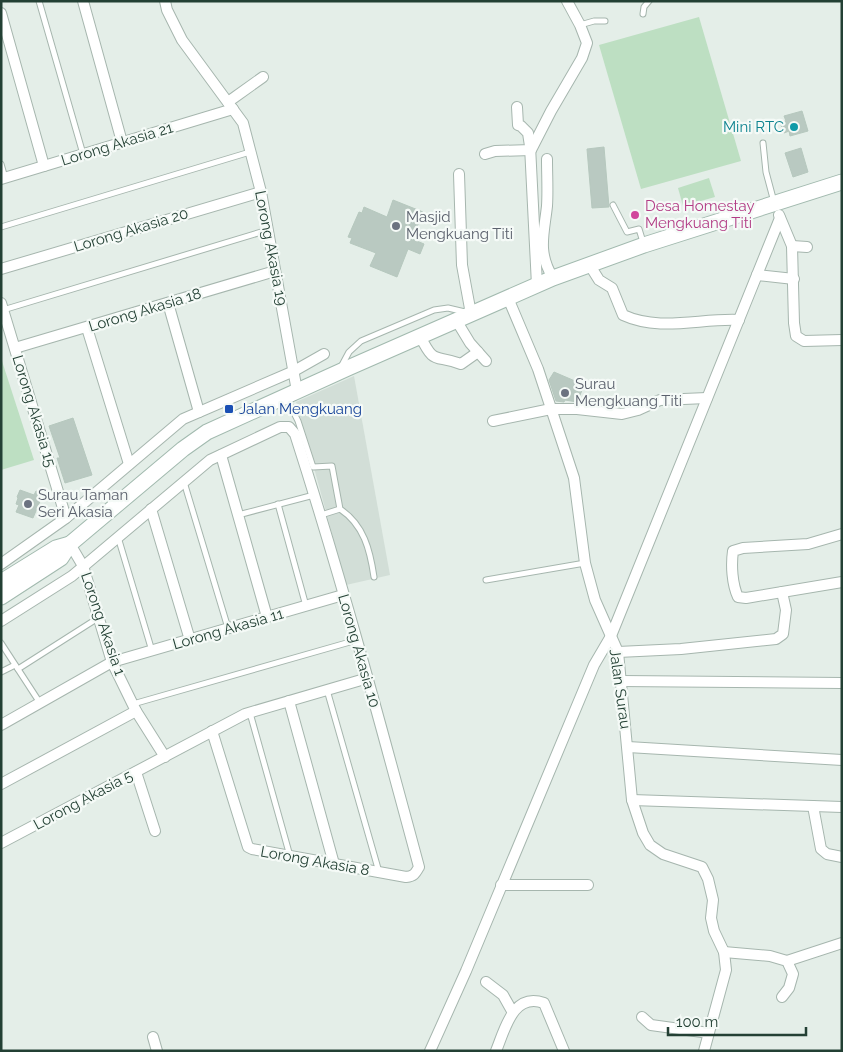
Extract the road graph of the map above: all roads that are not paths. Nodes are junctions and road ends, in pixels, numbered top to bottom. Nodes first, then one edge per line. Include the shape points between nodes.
1 (39, 1) edge
2 (83, 1) edge
3 (165, 1) edge
4 (567, 1) edge
5 (649, 1) edge
6 (1, 13) edge
7 (643, 14) dead end
8 (605, 21) dead end
9 (580, 25) junction
10 (263, 77) dead end
11 (231, 105) junction
12 (517, 107) dead end
13 (122, 142) junction
14 (763, 143) dead end
15 (530, 150) junction
16 (250, 152) junction
17 (83, 154) junction
18 (485, 154) dead end
19 (546, 160) dead end
20 (1, 164) edge
21 (44, 166) junction
22 (459, 174) dead end
23 (3, 178) edge
24 (841, 183) edge
25 (261, 192) junction
26 (774, 203) junction
27 (547, 205) junction
28 (613, 205) dead end
29 (534, 206) junction
30 (780, 218) junction
31 (1, 227) edge
32 (268, 230) junction
33 (644, 245) junction
34 (792, 246) junction
35 (806, 247) dead end
36 (589, 264) junction
37 (1, 269) edge
38 (275, 271) junction
39 (551, 274) junction
40 (757, 275) junction
41 (794, 279) junction
42 (536, 280) junction
43 (508, 298) junction
44 (168, 303) junction
45 (2, 307) edge
46 (471, 314) junction
47 (456, 320) junction
48 (739, 320) junction
49 (86, 328) junction
50 (420, 336) junction
51 (842, 340) edge
52 (15, 348) junction
53 (478, 352) junction
54 (324, 354) dead end
55 (486, 361) dead end
56 (294, 372) junction
57 (338, 372) junction
58 (291, 393) junction
59 (707, 398) junction
60 (551, 409) junction
61 (199, 412) junction
62 (493, 422) dead end
63 (220, 455) junction
64 (129, 464) junction
65 (184, 482) junction
66 (314, 494) junction
67 (278, 504) junction
68 (151, 509) junction
69 (340, 509) junction
70 (321, 515) junction
71 (238, 516) junction
72 (66, 518) junction
73 (842, 534) edge
74 (118, 537) junction
75 (70, 544) junction
76 (2, 563) edge
77 (585, 563) junction
78 (84, 566) junction
79 (20, 571) junction
80 (374, 577) dead end
81 (486, 580) dead end
82 (1, 582) edge
83 (842, 582) edge
84 (782, 592) junction
85 (343, 595) junction
86 (1, 596) edge
87 (306, 606) junction
88 (267, 617) junction
89 (98, 618) junction
90 (1, 621) edge
91 (228, 628) junction
92 (611, 636) junction
93 (190, 640) junction
94 (357, 640) junction
95 (1, 643) edge
96 (152, 650) junction
97 (618, 652) junction
98 (112, 662) junction
99 (16, 667) junction
100 (1, 672) edge
101 (368, 678) junction
102 (621, 681) junction
103 (842, 683) edge
104 (327, 690) junction
105 (289, 701) junction
106 (40, 703) junction
107 (135, 708) junction
108 (249, 712) junction
109 (1, 725) edge
110 (212, 731) junction
111 (628, 747) junction
112 (165, 757) junction
113 (842, 760) edge
114 (136, 772) junction
115 (1, 784) edge
116 (632, 800) junction
117 (813, 806) junction
118 (842, 807) edge
119 (155, 831) dead end
120 (1, 843) edge
121 (290, 856) junction
122 (842, 857) edge
123 (334, 864) junction
124 (379, 872) junction
125 (412, 877) joint
126 (588, 884) dead end
127 (501, 885) junction
128 (842, 943) edge
129 (724, 952) junction
130 (787, 961) junction
131 (486, 982) dead end
132 (782, 997) dead end
133 (512, 1011) junction
134 (642, 1017) dead end
135 (709, 1033) junction
136 (154, 1037) dead end
137 (157, 1051) edge
138 (430, 1051) edge
139 (496, 1051) edge
140 (564, 1051) edge
141 (704, 1051) edge

1 - 17 lane
2 - 13 street
3 - 11 street, Lorong Akasia 19 via 182,40
4 - 9 street
5 - 7 lane
6 - 21 street
8 - 9 lane via 594,20
9 - 15 street via 587,43 582,58
10 - 11 street, Lorong Akasia 21
11 - 13 street, Lorong Akasia 21
11 - 16 street, Lorong Akasia 19 via 242,124
12 - 15 street via 518,126 528,133
13 - 17 street, Lorong Akasia 21
14 - 26 lane
15 - 18 street
15 - 29 street
16 - 25 street, Lorong Akasia 19
16 - 31 lane
17 - 21 street, Lorong Akasia 21
19 - 27 street
20 - 23 lane
21 - 23 street, Lorong Akasia 21
22 - 46 street via 462,265
24 - 26 main road
25 - 32 street, Lorong Akasia 19
25 - 37 street, Lorong Akasia 20
26 - 30 street
26 - 33 main road
27 - 29 street
27 - 39 street via 543,236 545,264
28 - 33 lane via 627,232 639,229
29 - 42 street
30 - 34 street
30 - 40 street
32 - 38 street, Lorong Akasia 19
32 - 45 lane
33 - 36 main road
34 - 35 street
34 - 41 street
36 - 39 main road
36 - 48 street via 600,280 612,288 622,315 630,319 666,324
38 - 44 street, Lorong Akasia 18
38 - 56 street, Lorong Akasia 19
39 - 42 main road
40 - 41 street
40 - 48 street
41 - 51 street via 796,336 804,341
42 - 43 main road
43 - 46 main road
43 - 60 street, Jalan Surau
44 - 49 street, Lorong Akasia 18
44 - 61 street
45 - 52 street, Lorong Akasia 15
46 - 47 main road
46 - 57 lane via 448,308 434,310 362,341 349,352
47 - 50 main road
47 - 53 street
48 - 59 street
49 - 52 street, Lorong Akasia 18
49 - 64 street
50 - 53 street via 434,358 461,364
50 - 57 main road
52 - 72 street, Lorong Akasia 15
53 - 55 street
54 - 56 street
56 - 58 street, Lorong Akasia 19
56 - 61 street
57 - 58 main road
58 - 69 lane via 313,467 332,466
58 - 75 main road via 207,432
59 - 60 street via 660,400 622,414
59 - 92 street
60 - 62 street
60 - 77 street, Jalan Surau via 574,478
61 - 64 street via 183,419
63 - 65 street
63 - 66 street, Lorong Akasia 10 via 288,426 295,434
63 - 71 street
64 - 72 street
65 - 68 street
65 - 91 lane
66 - 67 lane
66 - 70 street, Lorong Akasia 10
67 - 71 lane
67 - 87 lane
68 - 74 street
68 - 93 street
69 - 70 lane
69 - 80 lane via 358,524 371,557
70 - 85 street, Lorong Akasia 10
71 - 88 street
72 - 76 street
73 - 84 street via 808,544 733,550 734,589 738,598
74 - 78 street
74 - 96 lane
75 - 78 street, Lorong Akasia 1
75 - 79 main road via 56,548
75 - 86 main road via 61,558
76 - 79 street
77 - 81 lane
77 - 92 street, Jalan Surau via 594,600
78 - 89 street, Lorong Akasia 1
78 - 90 street
79 - 82 main road
83 - 84 street
84 - 97 street via 786,610 783,634 776,639 681,650
85 - 87 street, Lorong Akasia 11
85 - 94 street, Lorong Akasia 10
87 - 88 street, Lorong Akasia 11
88 - 91 street, Lorong Akasia 11
89 - 98 street, Lorong Akasia 1
89 - 99 lane
91 - 93 street, Lorong Akasia 11
92 - 97 street, Jalan Surau
92 - 127 street via 594,665
93 - 96 street, Lorong Akasia 11
94 - 101 street, Lorong Akasia 10
94 - 107 lane
95 - 99 lane
96 - 98 street, Lorong Akasia 11
97 - 102 street, Jalan Surau
98 - 106 street, Lorong Akasia 11
98 - 107 street, Lorong Akasia 1
99 - 100 lane
99 - 106 lane
101 - 104 street, Lorong Akasia 5
101 - 125 street, Lorong Akasia 10 via 419,867
102 - 103 street
102 - 111 street, Jalan Surau
104 - 105 street, Lorong Akasia 5
104 - 124 lane
105 - 108 street, Lorong Akasia 5
105 - 123 street
106 - 109 street, Lorong Akasia 11
107 - 112 street, Lorong Akasia 1
107 - 115 street
108 - 110 street, Lorong Akasia 5
108 - 121 lane
110 - 112 street, Lorong Akasia 5
110 - 121 street, Lorong Akasia 8 via 248,847
111 - 113 street
111 - 116 street, Jalan Surau
112 - 114 street, Lorong Akasia 5
114 - 119 street
114 - 120 street, Lorong Akasia 5
116 - 117 street
116 - 129 street, Jalan Surau via 650,844 663,854 702,867 713,900 714,932
117 - 118 street
117 - 122 street via 821,849 827,854
121 - 123 street, Lorong Akasia 8
123 - 124 street, Lorong Akasia 8
124 - 125 street, Lorong Akasia 8
126 - 127 street
127 - 138 street
128 - 130 street
129 - 130 street via 770,956
129 - 135 street, Jalan Surau via 726,970
130 - 132 street via 793,974
131 - 133 street via 503,995
133 - 139 street
133 - 140 street via 522,1004 538,1001 544,1004
134 - 135 street via 651,1025
135 - 141 street, Jalan Surau
136 - 137 street

